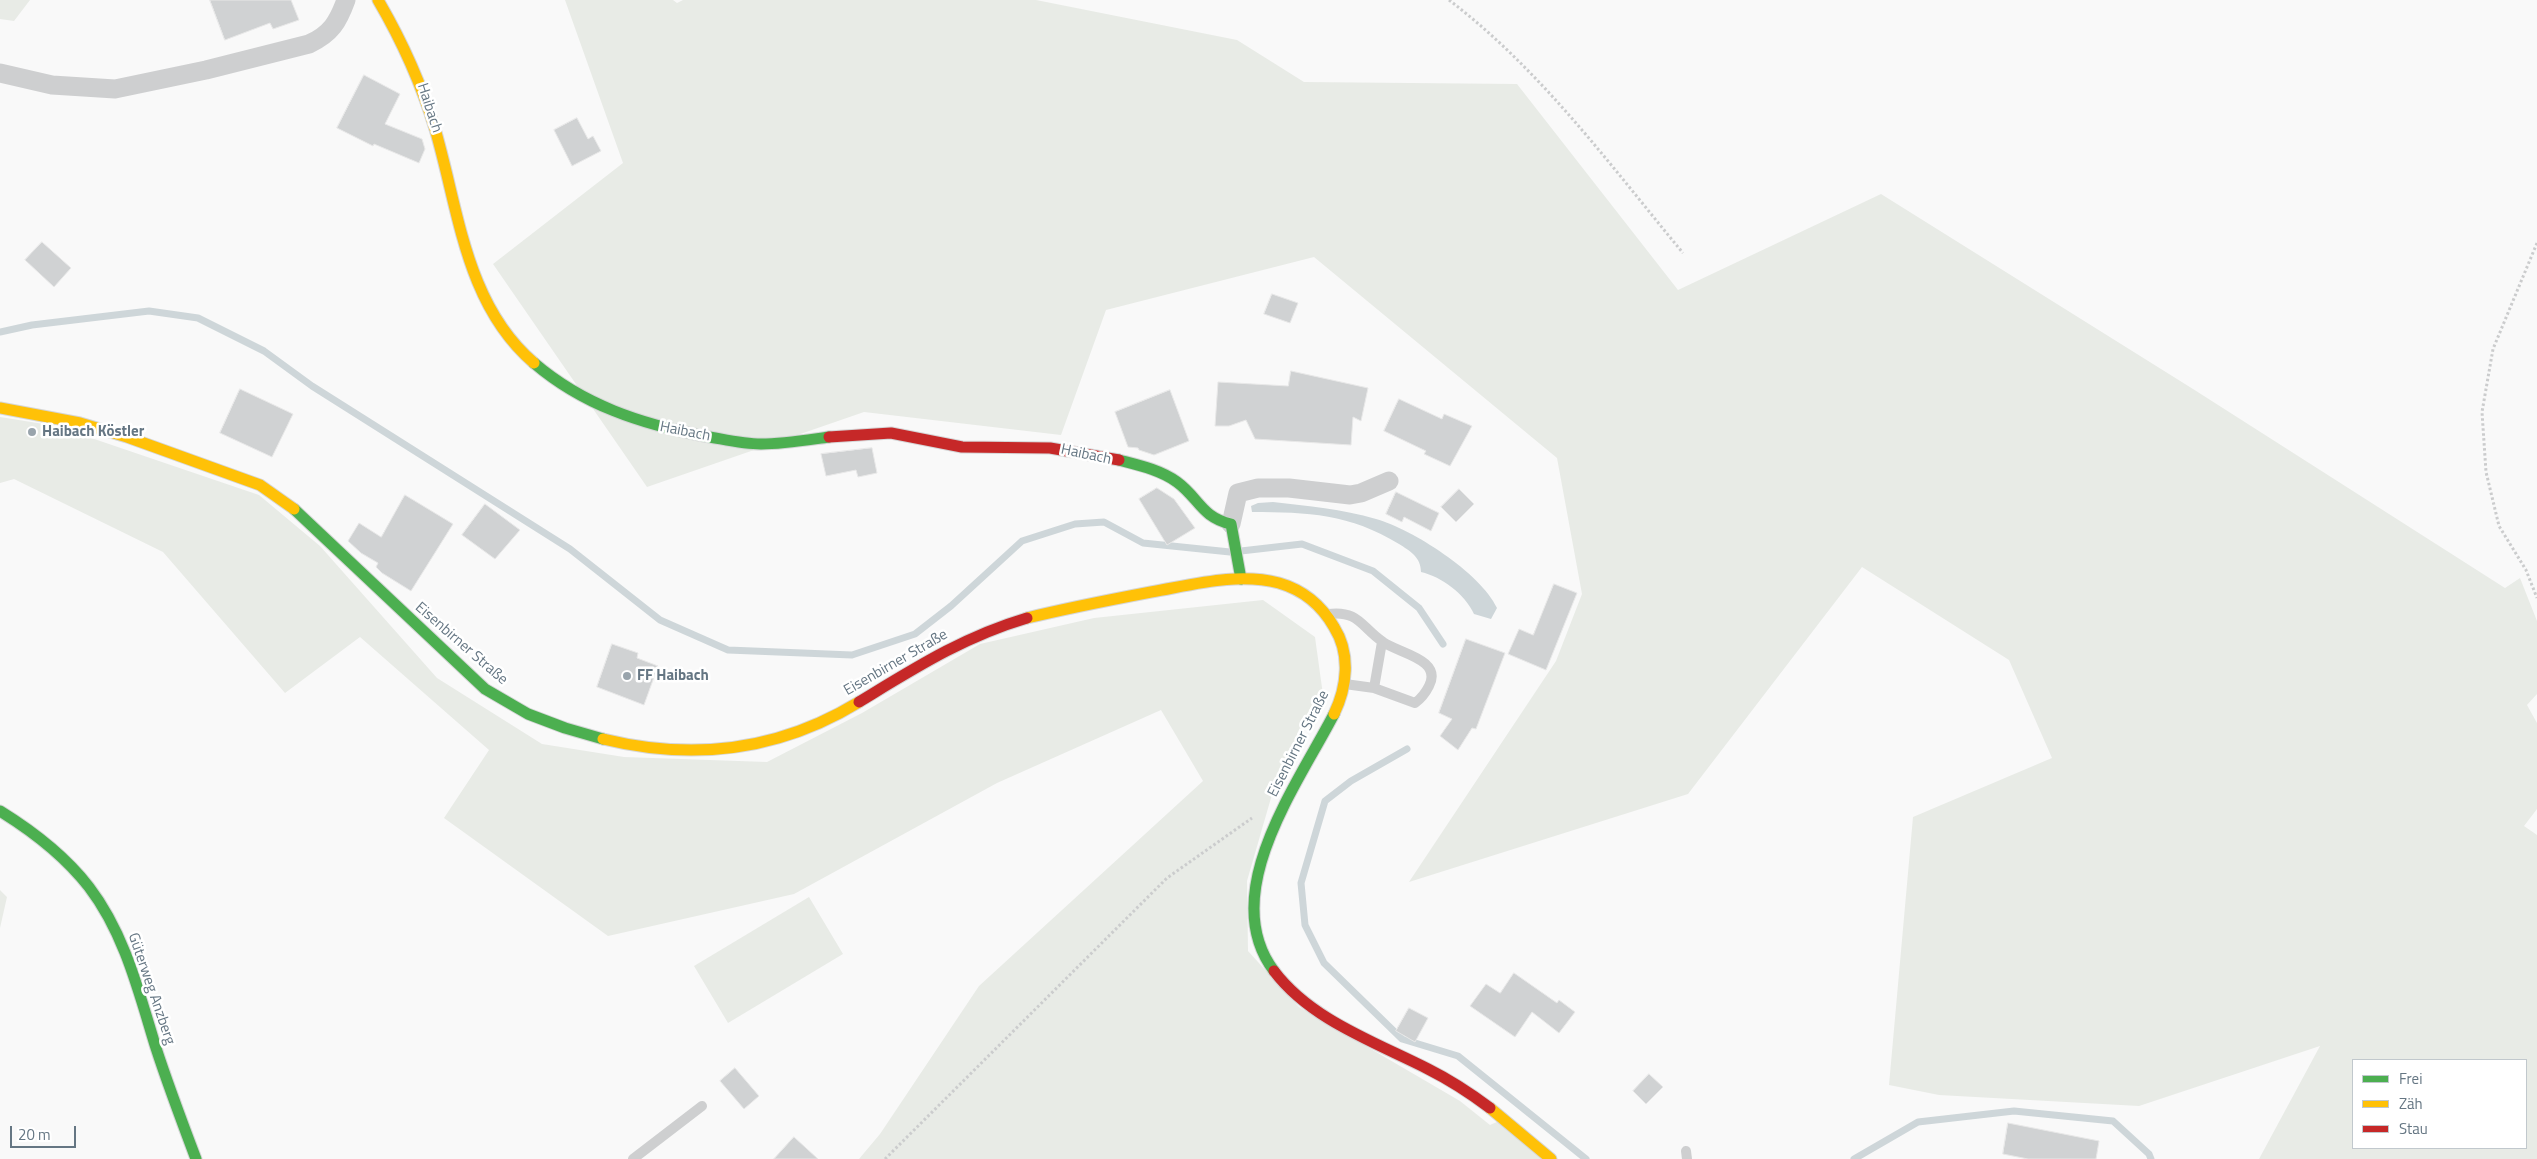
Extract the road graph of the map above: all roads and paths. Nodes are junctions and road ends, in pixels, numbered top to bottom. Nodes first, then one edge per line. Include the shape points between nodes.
1 (346, 0) edge
2 (378, 0) edge
3 (1449, 0) edge
4 (0, 73) edge
5 (2537, 243) edge
6 (1683, 253) dead end
7 (0, 408) edge
8 (1389, 481) dead end
9 (1232, 530) junction
10 (1241, 580) junction
11 (2537, 598) edge
12 (1327, 614) junction
13 (1382, 642) junction
14 (1344, 684) junction
15 (1374, 688) junction
16 (0, 811) edge
17 (1260, 812) dead end
18 (702, 1106) dead end
19 (196, 1159) edge
20 (633, 1159) edge
21 (885, 1159) edge
22 (1551, 1159) edge

1 - 4 street via 333,28 324,38 148,84 85,89
2 - 9 main road, Haibach via 409,56 432,112 469,262 484,300 518,347 560,384 585,400 634,420 731,441 760,444 802,442 884,432 962,447 1034,446 1092,454 1173,480 1186,488 1214,519
3 - 6 path via 1538,80
5 - 11 path via 2493,349 2482,412 2486,472 2499,526 2526,570
7 - 10 main road, Eisenbirner Straße via 80,423 127,437 260,486 286,502 462,669 496,696 540,719 633,745 706,749 784,739 813,728 922,662 992,628 1050,612 1192,585
8 - 9 street via 1361,493 1350,494 1289,488 1258,488 1238,493
9 - 10 main road
10 - 12 main road, Eisenbirner Straße via 1269,580 1292,588 1310,598
12 - 13 lane via 1340,612 1351,615
12 - 14 main road, Eisenbirner Straße via 1345,651
13 - 15 lane
13 - 15 lane via 1428,666 1432,681 1424,696 1415,703
14 - 15 lane
14 - 22 main road, Eisenbirner Straße via 1337,708 1270,835 1255,912 1257,937 1264,957 1284,984 1309,1004 1453,1083 1494,1110
16 - 19 main road, Güterweg Anzberg via 64,858 100,902 127,958
17 - 21 path via 1167,878
18 - 20 lane

